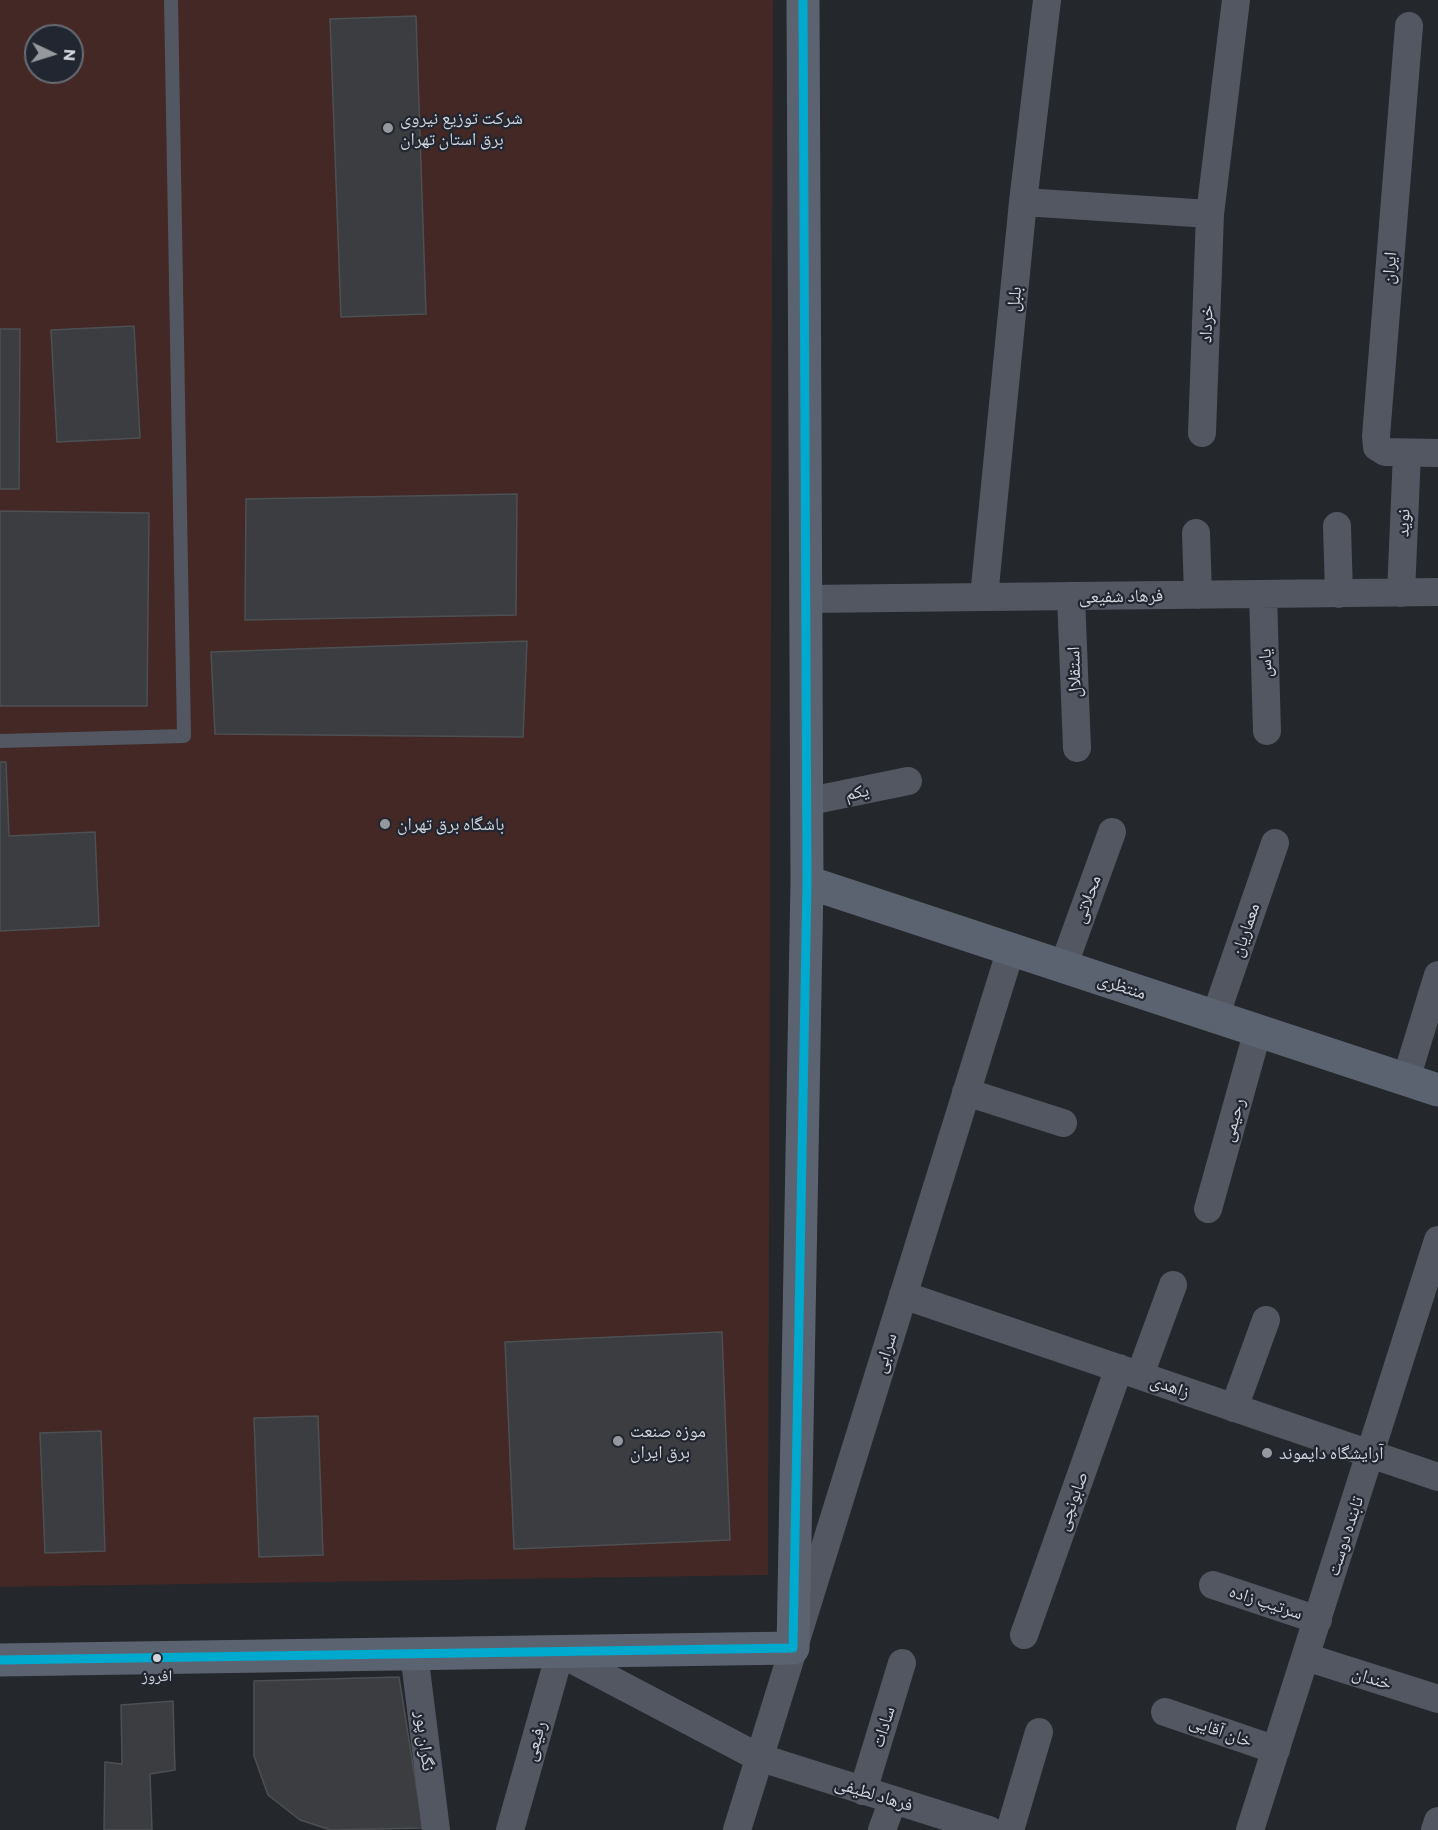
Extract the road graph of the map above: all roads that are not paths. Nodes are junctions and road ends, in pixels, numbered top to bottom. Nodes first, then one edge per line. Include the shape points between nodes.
1 (171, 0) edge
2 (803, 0) edge
3 (1047, 0) edge
4 (1236, 0) edge
5 (1409, 26) dead end
6 (1023, 202) junction
7 (1210, 214) junction
8 (1203, 434) dead end
9 (1407, 453) junction
10 (1438, 453) edge
11 (1337, 526) dead end
12 (1196, 533) dead end
13 (1438, 592) edge
14 (1401, 593) junction
15 (1263, 594) junction
16 (1339, 594) junction
17 (1198, 595) junction
18 (1071, 596) junction
19 (984, 597) junction
20 (805, 599) junction
21 (1267, 731) dead end
22 (0, 741) edge
23 (1077, 748) dead end
24 (908, 781) dead end
25 (806, 802) junction
26 (1112, 832) dead end
27 (1275, 843) dead end
28 (807, 882) junction
29 (1011, 949) junction
30 (1063, 966) junction
31 (1438, 975) edge
32 (1215, 1017) junction
33 (1258, 1030) junction
34 (1406, 1080) junction
35 (1438, 1090) edge
36 (966, 1092) junction
37 (1063, 1123) dead end
38 (1208, 1209) dead end
39 (1438, 1240) edge
40 (1173, 1285) dead end
41 (1430, 1293) edge
42 (903, 1295) junction
43 (1266, 1320) dead end
44 (1130, 1372) junction
45 (1234, 1408) junction
46 (1372, 1454) junction
47 (1438, 1477) edge
48 (1214, 1585) dead end
49 (1318, 1620) junction
50 (1024, 1635) dead end
51 (793, 1647) junction
52 (414, 1653) junction
53 (560, 1653) junction
54 (1306, 1657) junction
55 (0, 1660) edge
56 (902, 1663) dead end
57 (1438, 1699) edge
58 (1165, 1712) dead end
59 (1039, 1732) dead end
60 (1276, 1750) junction
61 (758, 1758) junction
62 (863, 1791) junction
63 (893, 1800) junction
64 (1438, 1821) edge
65 (436, 1830) edge
66 (510, 1830) edge
67 (737, 1830) edge
68 (882, 1830) edge
69 (989, 1830) edge
70 (1010, 1830) edge
71 (1250, 1830) edge
72 (1435, 1830) edge

1 - 22 lane via 184,736
2 - 20 main road
3 - 6 street, بلبل
4 - 7 street, خرداد
5 - 9 street, ایران via 1376,436 1377,447 1385,452
6 - 7 street
6 - 19 street, بلبل
7 - 8 street, خرداد
9 - 10 street, ایران
9 - 14 street, نوید
11 - 16 street
12 - 17 street
13 - 14 street, فرهاد شفیعی
14 - 16 street, فرهاد شفیعی
15 - 16 street, فرهاد شفیعی
15 - 17 street, فرهاد شفیعی
15 - 21 street, یاس
17 - 18 street, فرهاد شفیعی
18 - 19 street, فرهاد شفیعی
18 - 23 street, استقلال
19 - 20 street, فرهاد شفیعی
20 - 25 main road
24 - 25 street, یکم
25 - 28 main road
26 - 30 street, محلاتی
27 - 32 street, معماریان
28 - 29 main road, منتظری
28 - 51 main road
29 - 30 main road, منتظری
29 - 36 street, سرابی
30 - 32 main road, منتظری
31 - 34 street
32 - 33 main road, منتظری
33 - 34 main road, منتظری
33 - 38 street, رحیمی
34 - 35 main road, منتظری
36 - 37 street
36 - 42 street, سرابی
39 - 41 street, تابنده دوست
40 - 44 street, صابونچی
41 - 46 street, تابنده دوست
42 - 44 street, زاهدی
42 - 51 street, سرابی
43 - 45 street
44 - 45 street, زاهدی
44 - 50 street, صابونچی
45 - 46 street, زاهدی
46 - 47 street, زاهدی
46 - 49 street, تابنده دوست
48 - 49 street, سرتیپ زاده
49 - 54 street, تابنده دوست
51 - 53 main road
51 - 61 street, سرابی
52 - 53 main road
52 - 55 main road
52 - 65 street, نگران پور
53 - 61 street, فرهاد لطیفی
53 - 66 street, رفیعی
54 - 57 street, خندان
54 - 60 street, تابنده دوست
56 - 62 street, سادات
58 - 60 street, خان آقایی
59 - 70 street
60 - 71 street, تابنده دوست
61 - 62 street, فرهاد لطیفی
61 - 67 street, سرابی
62 - 63 street, فرهاد لطیفی
63 - 68 street
63 - 69 street, فرهاد لطیفی
64 - 72 street

